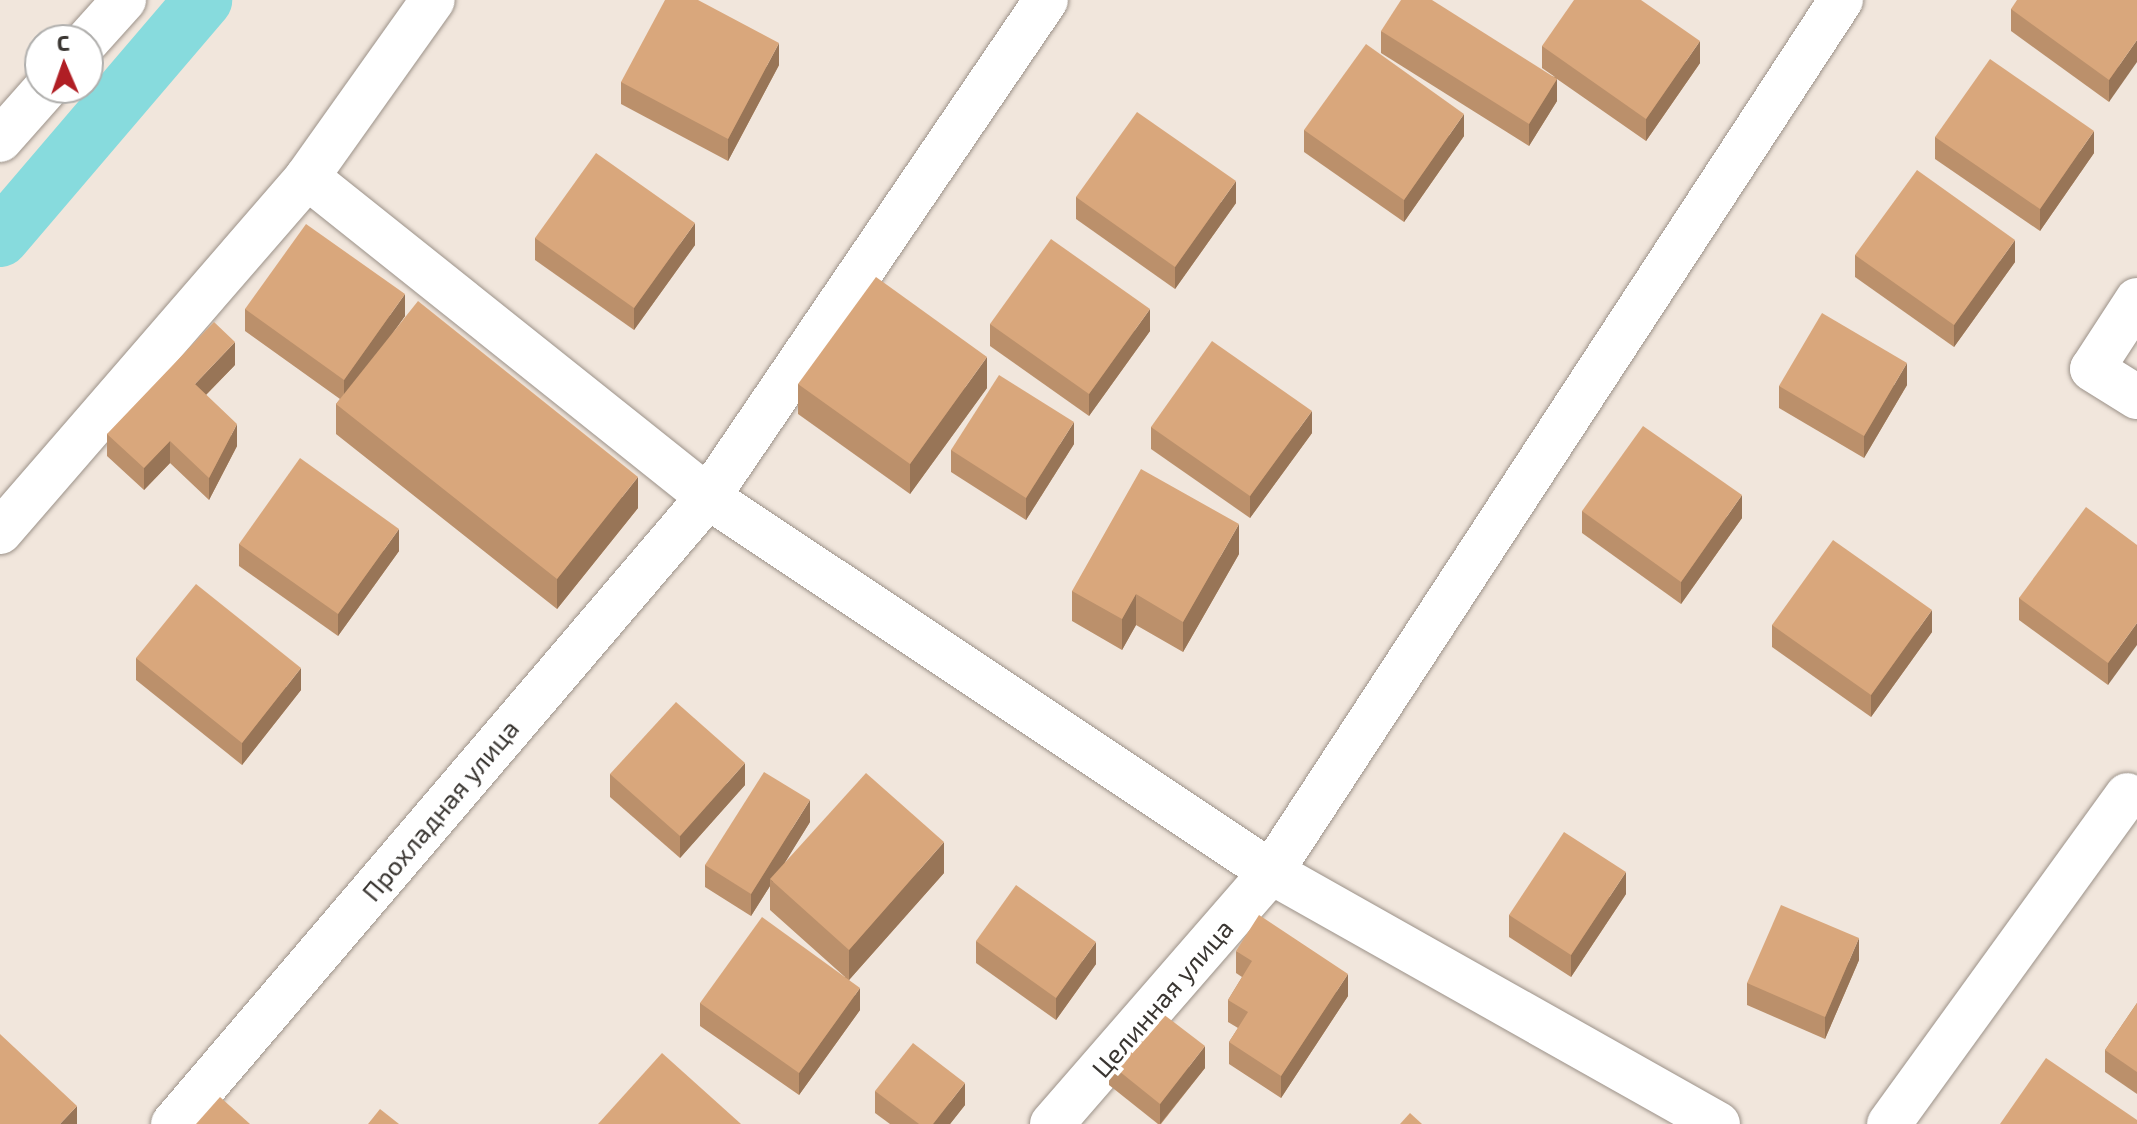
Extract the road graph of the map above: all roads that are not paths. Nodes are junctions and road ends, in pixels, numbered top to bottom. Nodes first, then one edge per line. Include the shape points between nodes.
1 (124, 0) edge
2 (433, 0) edge
3 (1046, 0) edge
4 (1841, 0) edge
5 (102, 24) edge
6 (32, 104) edge
7 (0, 140) edge
8 (307, 177) junction
9 (2137, 300) edge
10 (2137, 397) edge
11 (708, 497) junction
12 (0, 532) edge
13 (2127, 795) dead end
14 (1271, 872) junction
15 (173, 1124) edge
16 (1052, 1124) edge
17 (1718, 1124) edge
18 (1889, 1124) edge

1 - 5 street
2 - 8 street
3 - 11 street, Прохладная улица
4 - 14 street, Целинная улица
6 - 7 street
8 - 11 street
8 - 12 street
9 - 10 street via 2092,369
11 - 14 street
11 - 15 street, Прохладная улица
13 - 18 street
14 - 16 street, Целинная улица
14 - 17 street

